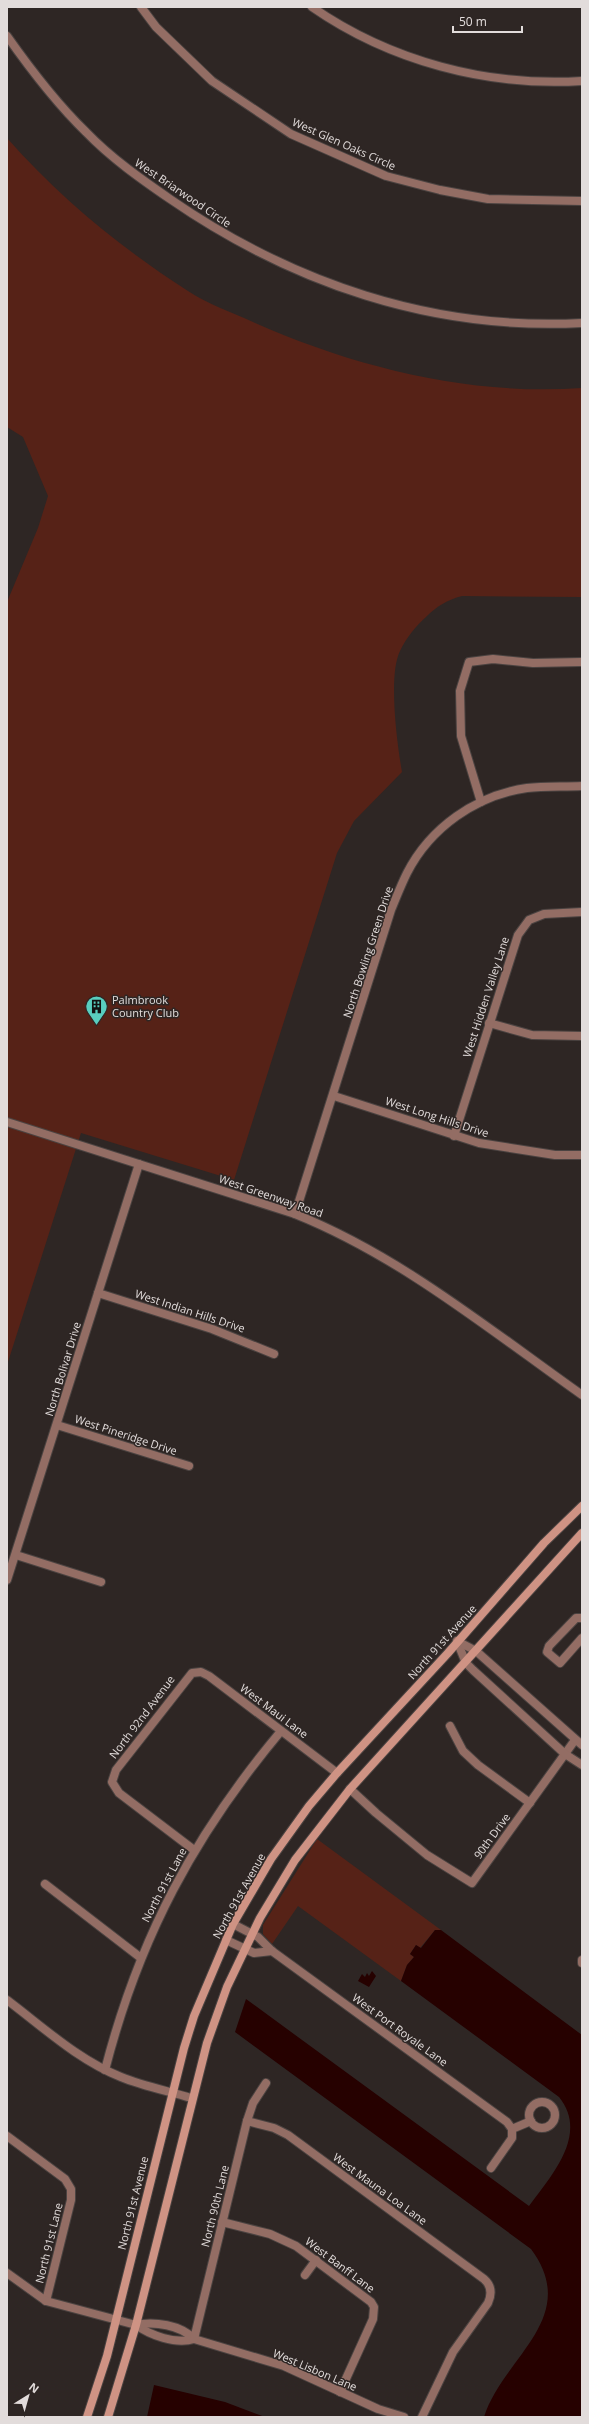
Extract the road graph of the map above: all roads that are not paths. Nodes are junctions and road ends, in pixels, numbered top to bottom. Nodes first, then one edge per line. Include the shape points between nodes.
1 (141, 7) edge
2 (312, 7) edge
3 (7, 36) edge
4 (582, 80) edge
5 (582, 201) edge
6 (582, 323) edge
7 (582, 662) edge
8 (582, 786) edge
9 (481, 802) junction
10 (582, 912) edge
11 (489, 1023) junction
12 (582, 1036) edge
13 (334, 1096) junction
14 (7, 1122) edge
15 (454, 1136) junction
16 (582, 1155) edge
17 (140, 1164) junction
18 (295, 1214) junction
19 (98, 1293) junction
20 (274, 1354) dead end
21 (582, 1395) edge
22 (57, 1425) junction
23 (189, 1466) dead end
24 (582, 1506) edge
25 (582, 1533) edge
26 (16, 1555) junction
27 (7, 1580) edge
28 (101, 1582) dead end
29 (582, 1618) edge
30 (582, 1638) edge
31 (457, 1641) junction
32 (476, 1651) junction
33 (466, 1663) junction
34 (196, 1671) joint
35 (450, 1726) dead end
36 (281, 1730) junction
37 (575, 1740) junction
38 (582, 1745) edge
39 (565, 1754) junction
40 (582, 1765) edge
41 (337, 1773) junction
42 (350, 1789) junction
43 (530, 1803) junction
44 (194, 1850) junction
45 (45, 1884) dead end
46 (233, 1924) junction
47 (252, 1933) junction
48 (226, 1940) junction
49 (244, 1948) junction
50 (272, 1952) junction
51 (141, 1958) junction
52 (7, 2000) edge
53 (105, 2070) junction
54 (266, 2083) dead end
55 (172, 2092) junction
56 (191, 2098) junction
57 (247, 2121) junction
58 (531, 2121) dead end
59 (512, 2129) junction
60 (7, 2136) edge
61 (491, 2168) dead end
62 (222, 2222) junction
63 (316, 2260) junction
64 (7, 2273) edge
65 (305, 2275) dead end
66 (46, 2301) junction
67 (116, 2320) junction
68 (136, 2324) junction
69 (194, 2339) junction
70 (340, 2392) junction
71 (423, 2415) edge
72 (87, 2417) edge
73 (108, 2417) edge
74 (404, 2417) edge

1 - 5 street, West Glen Oaks Circle via 156,27 212,82 291,134 379,173 440,190 488,198
2 - 4 street via 361,37 452,71 506,79
3 - 6 street, West Briarwood Circle via 36,78 92,138 145,182 214,229 261,254 315,280 426,312 503,323
7 - 9 street via 533,663 493,659 469,662 460,691 461,736
8 - 9 street, North Bowling Green Drive via 527,788
9 - 13 street, North Bowling Green Drive via 463,812 435,834 421,850 407,873 391,910
10 - 11 street, West Hidden Valley Lane via 544,914 529,920 518,935
11 - 12 street via 532,1035
11 - 15 street, West Hidden Valley Lane
13 - 15 street, West Long Hills Drive
13 - 18 street, North Bowling Green Drive
14 - 17 street, West Greenway Road
15 - 16 street, West Long Hills Drive via 518,1150 555,1155
17 - 18 street, West Greenway Road
17 - 19 street, North Bolivar Drive
18 - 21 street, West Greenway Road via 323,1225 396,1264
19 - 20 street, West Indian Hills Drive via 212,1329
19 - 22 street, North Bolivar Drive
22 - 23 street, West Pineridge Drive
22 - 26 street, North Bolivar Drive
24 - 31 main road, North 91st Avenue via 544,1543
25 - 32 main road
26 - 27 street, North Bolivar Drive
26 - 28 street
29 - 30 street via 576,1618 549,1646 547,1652 560,1663
31 - 32 street
31 - 33 street
31 - 41 main road, North 91st Avenue
32 - 33 main road
32 - 37 street
33 - 39 street
33 - 42 main road
34 - 36 street, West Maui Lane via 209,1676
34 - 44 street, North 92nd Avenue via 186,1678 116,1770 112,1782 119,1792
35 - 43 street via 463,1751
36 - 41 street, West Maui Lane
36 - 44 street, North 91st Lane via 249,1769
37 - 38 street
37 - 39 street, 90th Drive
39 - 40 street
39 - 43 street, 90th Drive
41 - 46 main road, North 91st Avenue via 309,1806 271,1859
42 - 43 street, 90th Drive via 427,1855 472,1883
42 - 47 main road via 295,1860
44 - 51 street, North 91st Lane via 162,1908
45 - 51 street
46 - 47 street, West Port Royale Lane
46 - 48 main road, North 91st Avenue
47 - 49 main road
47 - 50 street, West Port Royale Lane
48 - 49 street
48 - 55 main road, North 91st Avenue via 194,2016
49 - 50 street via 254,1953
49 - 56 main road via 218,2011
50 - 59 street, West Port Royale Lane via 507,2122
51 - 53 street, North 91st Lane via 120,2015
52 - 53 street via 72,2050
53 - 55 street via 128,2080
54 - 57 street, North 90th Lane via 253,2103
55 - 56 street
55 - 67 main road, North 91st Avenue
56 - 68 main road
57 - 62 street, North 90th Lane
57 - 71 street, West Mauna Loa Lane via 274,2128 288,2135 484,2279 491,2290 488,2303 453,2352
58 - 59 street
59 - 61 street via 510,2142
60 - 66 street, North 91st Lane via 65,2180 71,2189 71,2200
62 - 63 street, West Banff Lane via 270,2234 296,2246
62 - 69 street, North 90th Lane
63 - 65 street
63 - 70 street, West Banff Lane via 366,2297 374,2307 373,2319
64 - 66 street, West Lisbon Lane
66 - 67 street, West Lisbon Lane
67 - 68 street, West Lisbon Lane
67 - 72 main road, North 91st Avenue via 103,2373
68 - 69 street, West Lisbon Lane via 150,2322 187,2331
68 - 73 main road
69 - 70 street, West Lisbon Lane via 284,2366
70 - 74 street, West Lisbon Lane via 378,2409

